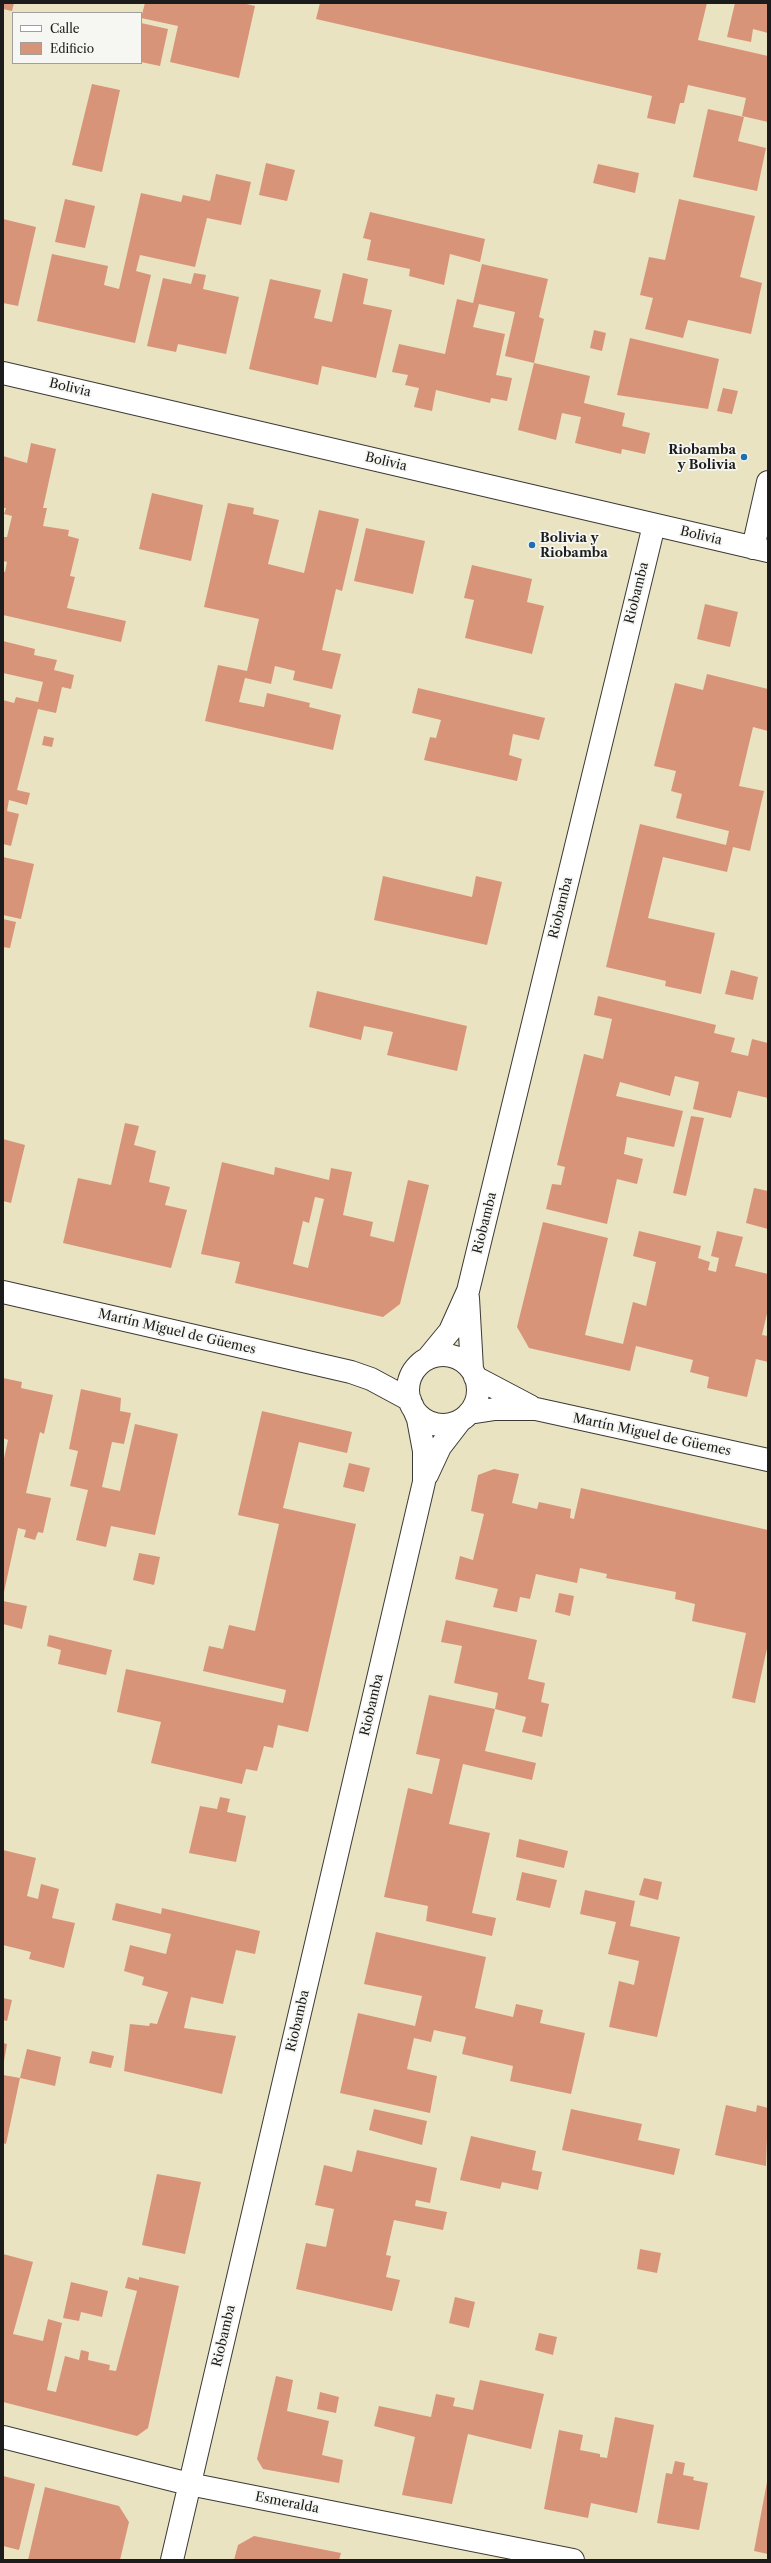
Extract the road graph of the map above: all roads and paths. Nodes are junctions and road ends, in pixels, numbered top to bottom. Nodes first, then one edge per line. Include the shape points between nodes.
1 (3, 373) edge
2 (768, 482) edge
3 (654, 525) junction
4 (760, 550) edge
5 (468, 1290) junction
6 (3, 1292) edge
7 (422, 1364) junction
8 (351, 1372) junction
9 (473, 1373) junction
10 (411, 1402) junction
11 (536, 1409) junction
12 (465, 1417) junction
13 (768, 1460) edge
14 (424, 1482) junction
15 (3, 2437) edge
16 (189, 2484) junction
17 (172, 2560) edge
18 (572, 2560) edge

1 - 3 street, Bolivia
2 - 4 street
3 - 4 street, Bolivia
3 - 5 street, Riobamba
5 - 7 street, Riobamba via 450,1331
5 - 9 street, Riobamba
6 - 8 street, Martín Miguel de Güemes
7 - 8 street, Martín Miguel de Güemes via 394,1373
7 - 9 street via 444,1356 455,1358
7 - 10 street via 409,1382
8 - 10 street, Martín Miguel de Güemes via 371,1378
9 - 11 street, Martín Miguel de Güemes
9 - 12 street via 478,1393 476,1404
10 - 12 street via 428,1421 450,1424
10 - 14 street, Riobamba via 418,1419 424,1451
11 - 12 street, Martín Miguel de Güemes via 495,1409
11 - 13 street, Martín Miguel de Güemes
12 - 14 street, Riobamba via 440,1448
14 - 16 street, Riobamba
15 - 16 street, Esmeralda
16 - 17 street, Riobamba
16 - 18 street, Esmeralda

